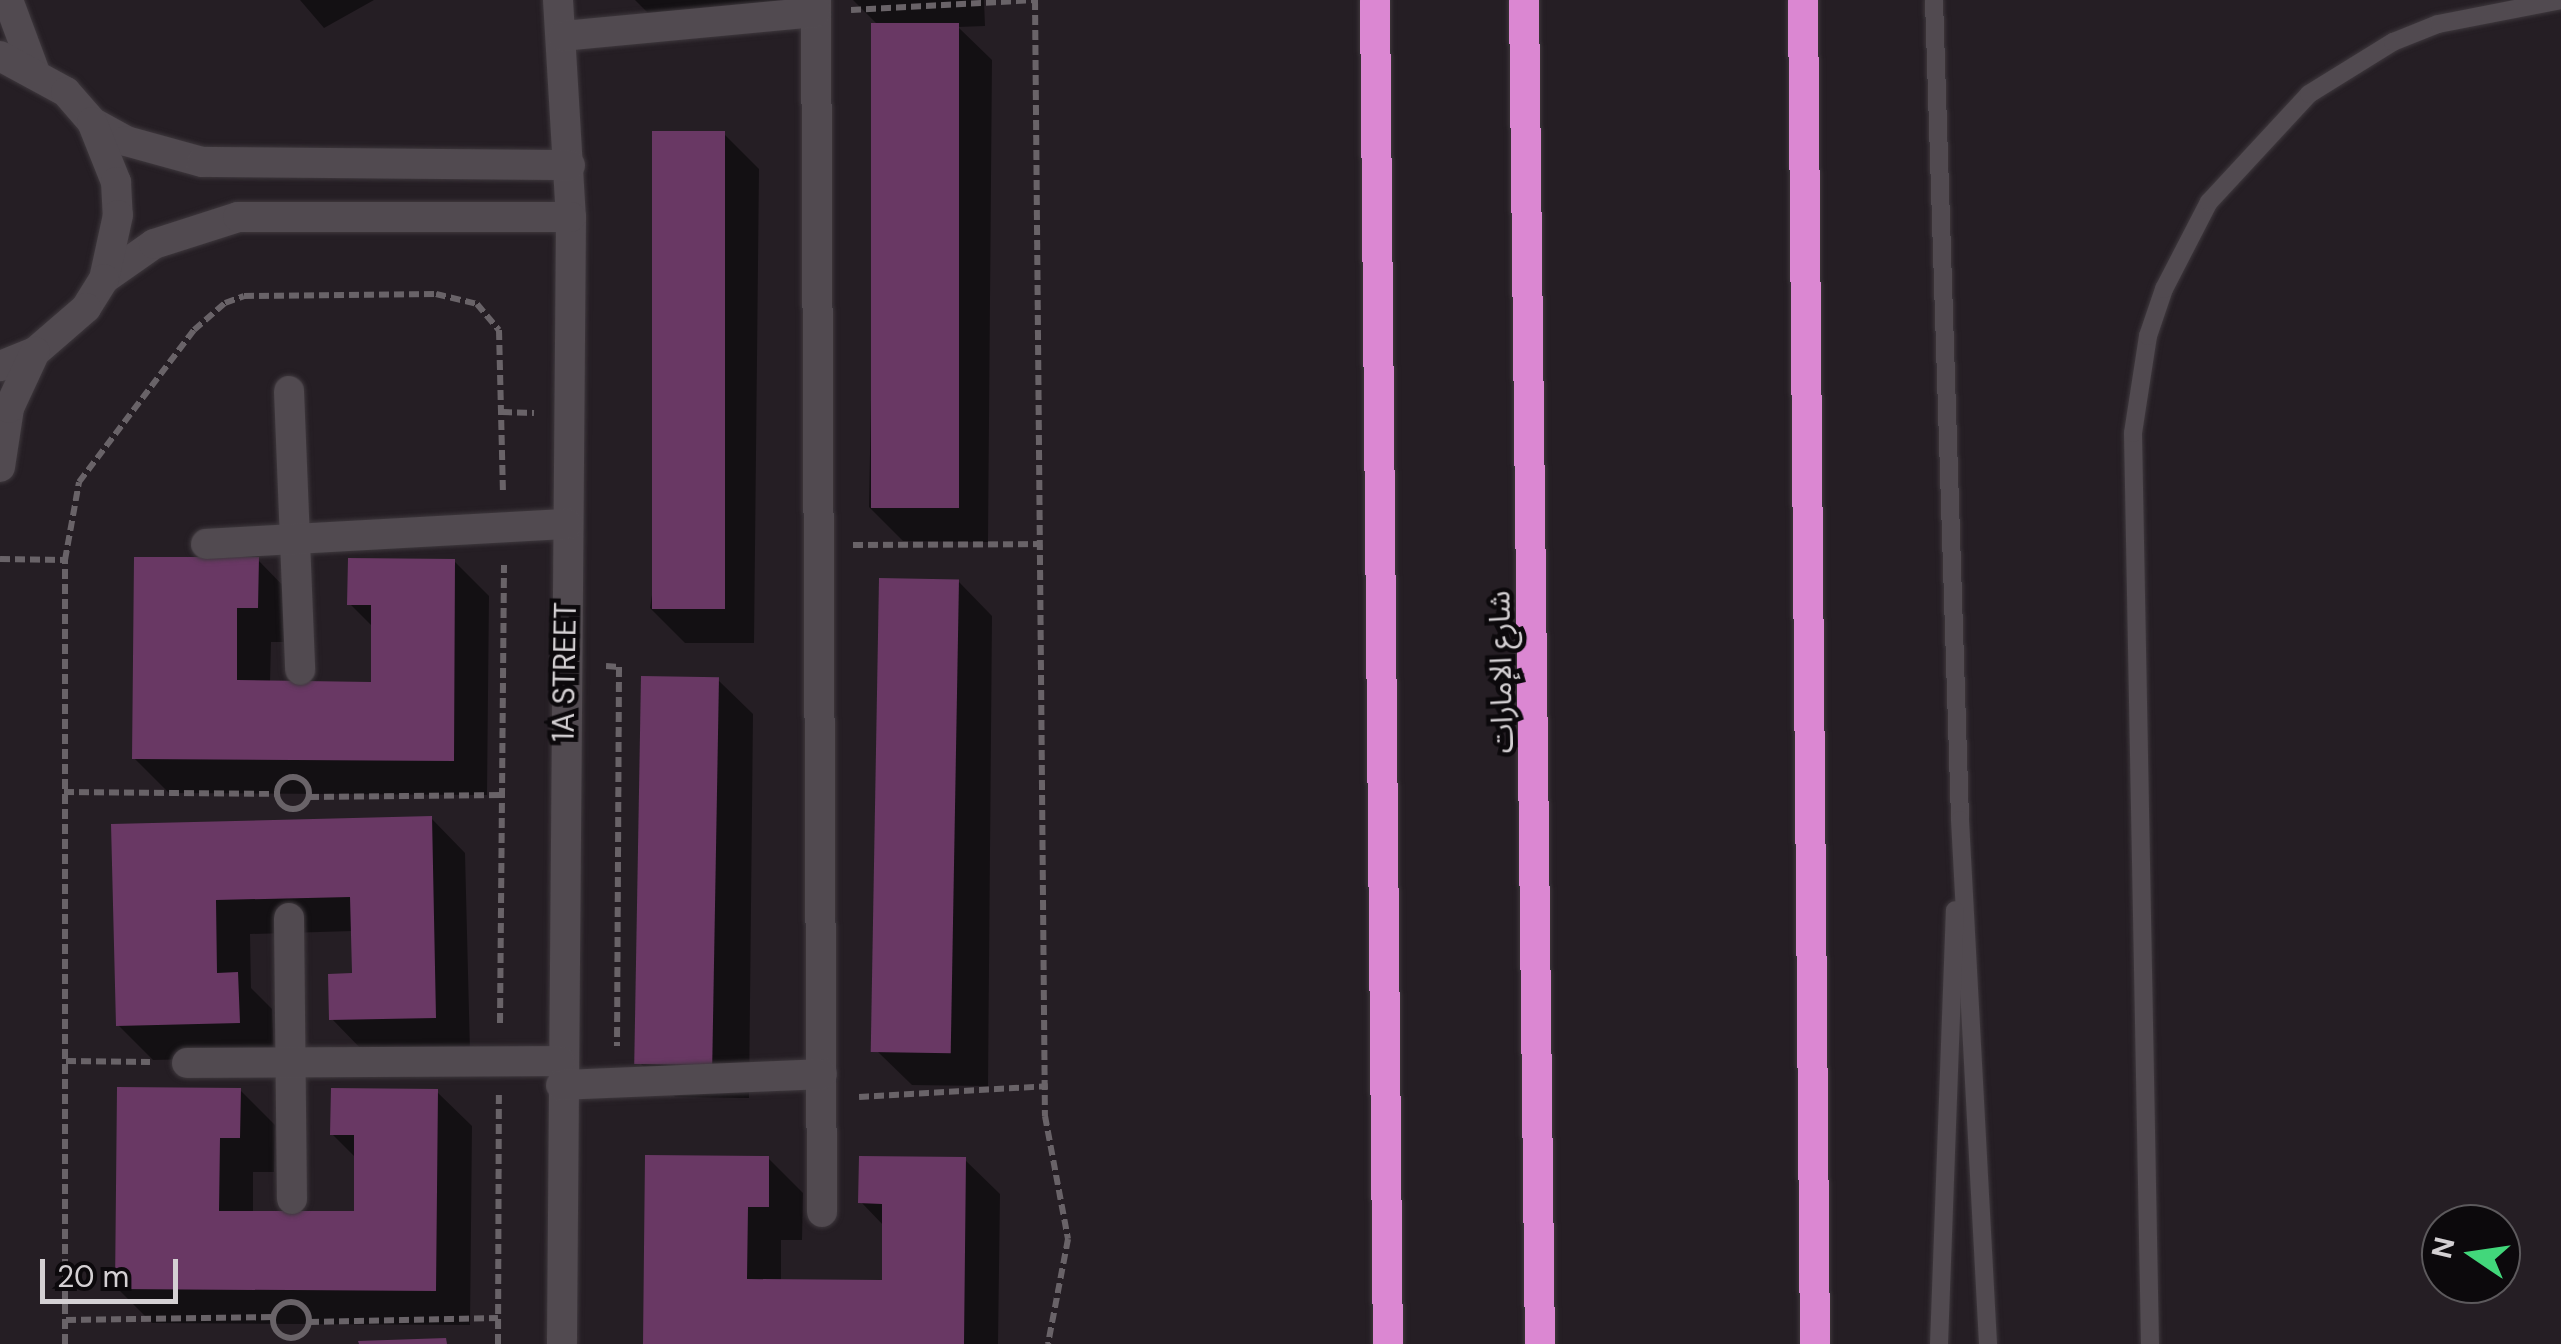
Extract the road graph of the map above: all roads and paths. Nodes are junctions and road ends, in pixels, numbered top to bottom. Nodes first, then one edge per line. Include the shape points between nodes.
1 (8, 0) edge
2 (558, 0) edge
3 (1035, 0) edge
4 (1375, 0) edge
5 (1524, 0) edge
6 (1803, 0) edge
7 (1934, 0) edge
8 (2561, 0) edge
9 (816, 6) edge
10 (563, 36) junction
11 (0, 56) edge
12 (34, 70) junction
13 (92, 122) junction
14 (570, 165) junction
15 (571, 217) junction
16 (104, 278) junction
17 (36, 352) junction
18 (0, 366) edge
19 (289, 391) dead end
20 (0, 467) edge
21 (567, 524) junction
22 (504, 528) junction
23 (295, 540) junction
24 (206, 544) dead end
25 (1042, 544) junction
26 (819, 545) junction
27 (0, 559) edge
28 (65, 560) junction
29 (300, 670) dead end
30 (64, 792) junction
31 (276, 794) junction
32 (503, 795) junction
33 (309, 797) junction
34 (1960, 820) junction
35 (289, 918) dead end
36 (66, 1061) junction
37 (500, 1061) junction
38 (291, 1062) junction
39 (187, 1063) joint
40 (561, 1073) junction
41 (1048, 1086) junction
42 (822, 1087) junction
43 (292, 1199) dead end
44 (822, 1212) dead end
45 (273, 1318) junction
46 (498, 1318) junction
47 (66, 1320) junction
48 (310, 1322) junction
49 (66, 1344) edge
50 (498, 1344) edge
51 (562, 1344) edge
52 (1048, 1344) edge
53 (1388, 1344) edge
54 (1540, 1344) edge
55 (1815, 1344) edge
56 (1939, 1344) edge
57 (1988, 1344) edge
58 (2150, 1344) edge

1 - 12 street
2 - 10 street, 1A STREET
3 - 9 path
3 - 25 path
4 - 53 highway
5 - 54 highway, شارع الإمارات
6 - 55 highway
7 - 34 lane
8 - 58 lane via 2438,24 2392,42 2309,94 2209,202 2164,288 2148,336 2133,433
9 - 10 street
9 - 26 street
10 - 14 street, 1A STREET
11 - 12 street
12 - 13 street
13 - 14 street via 164,154 202,162
13 - 16 street via 107,151 117,198
14 - 15 street, 1A STREET
15 - 16 street via 238,218 180,232
15 - 21 street, 1A STREET
16 - 17 street via 75,320
17 - 18 street
17 - 20 street via 9,408
19 - 23 street
21 - 22 street
21 - 40 street, 1A STREET
22 - 23 street
22 - 28 path via 502,346 486,310 436,294 244,296 208,314 79,482
22 - 32 path
23 - 24 street
23 - 29 street
25 - 26 path
25 - 41 path
26 - 42 street
27 - 28 path
28 - 30 path
30 - 31 path
30 - 36 path
31 - 33 path via 286,809 305,806
31 - 33 path via 279,783 300,778
32 - 33 path
32 - 37 path
34 - 56 lane
34 - 57 lane
35 - 38 street
36 - 39 path
36 - 47 path
37 - 38 street
37 - 40 street
37 - 46 path
38 - 39 street
38 - 43 street
40 - 42 street
40 - 51 street, 1A STREET
41 - 42 path
41 - 52 path via 1046,1145 1068,1239
42 - 44 street
45 - 47 path
45 - 48 path via 275,1328 295,1338
45 - 48 path via 288,1301 307,1310
46 - 48 path
46 - 50 path
47 - 49 path

